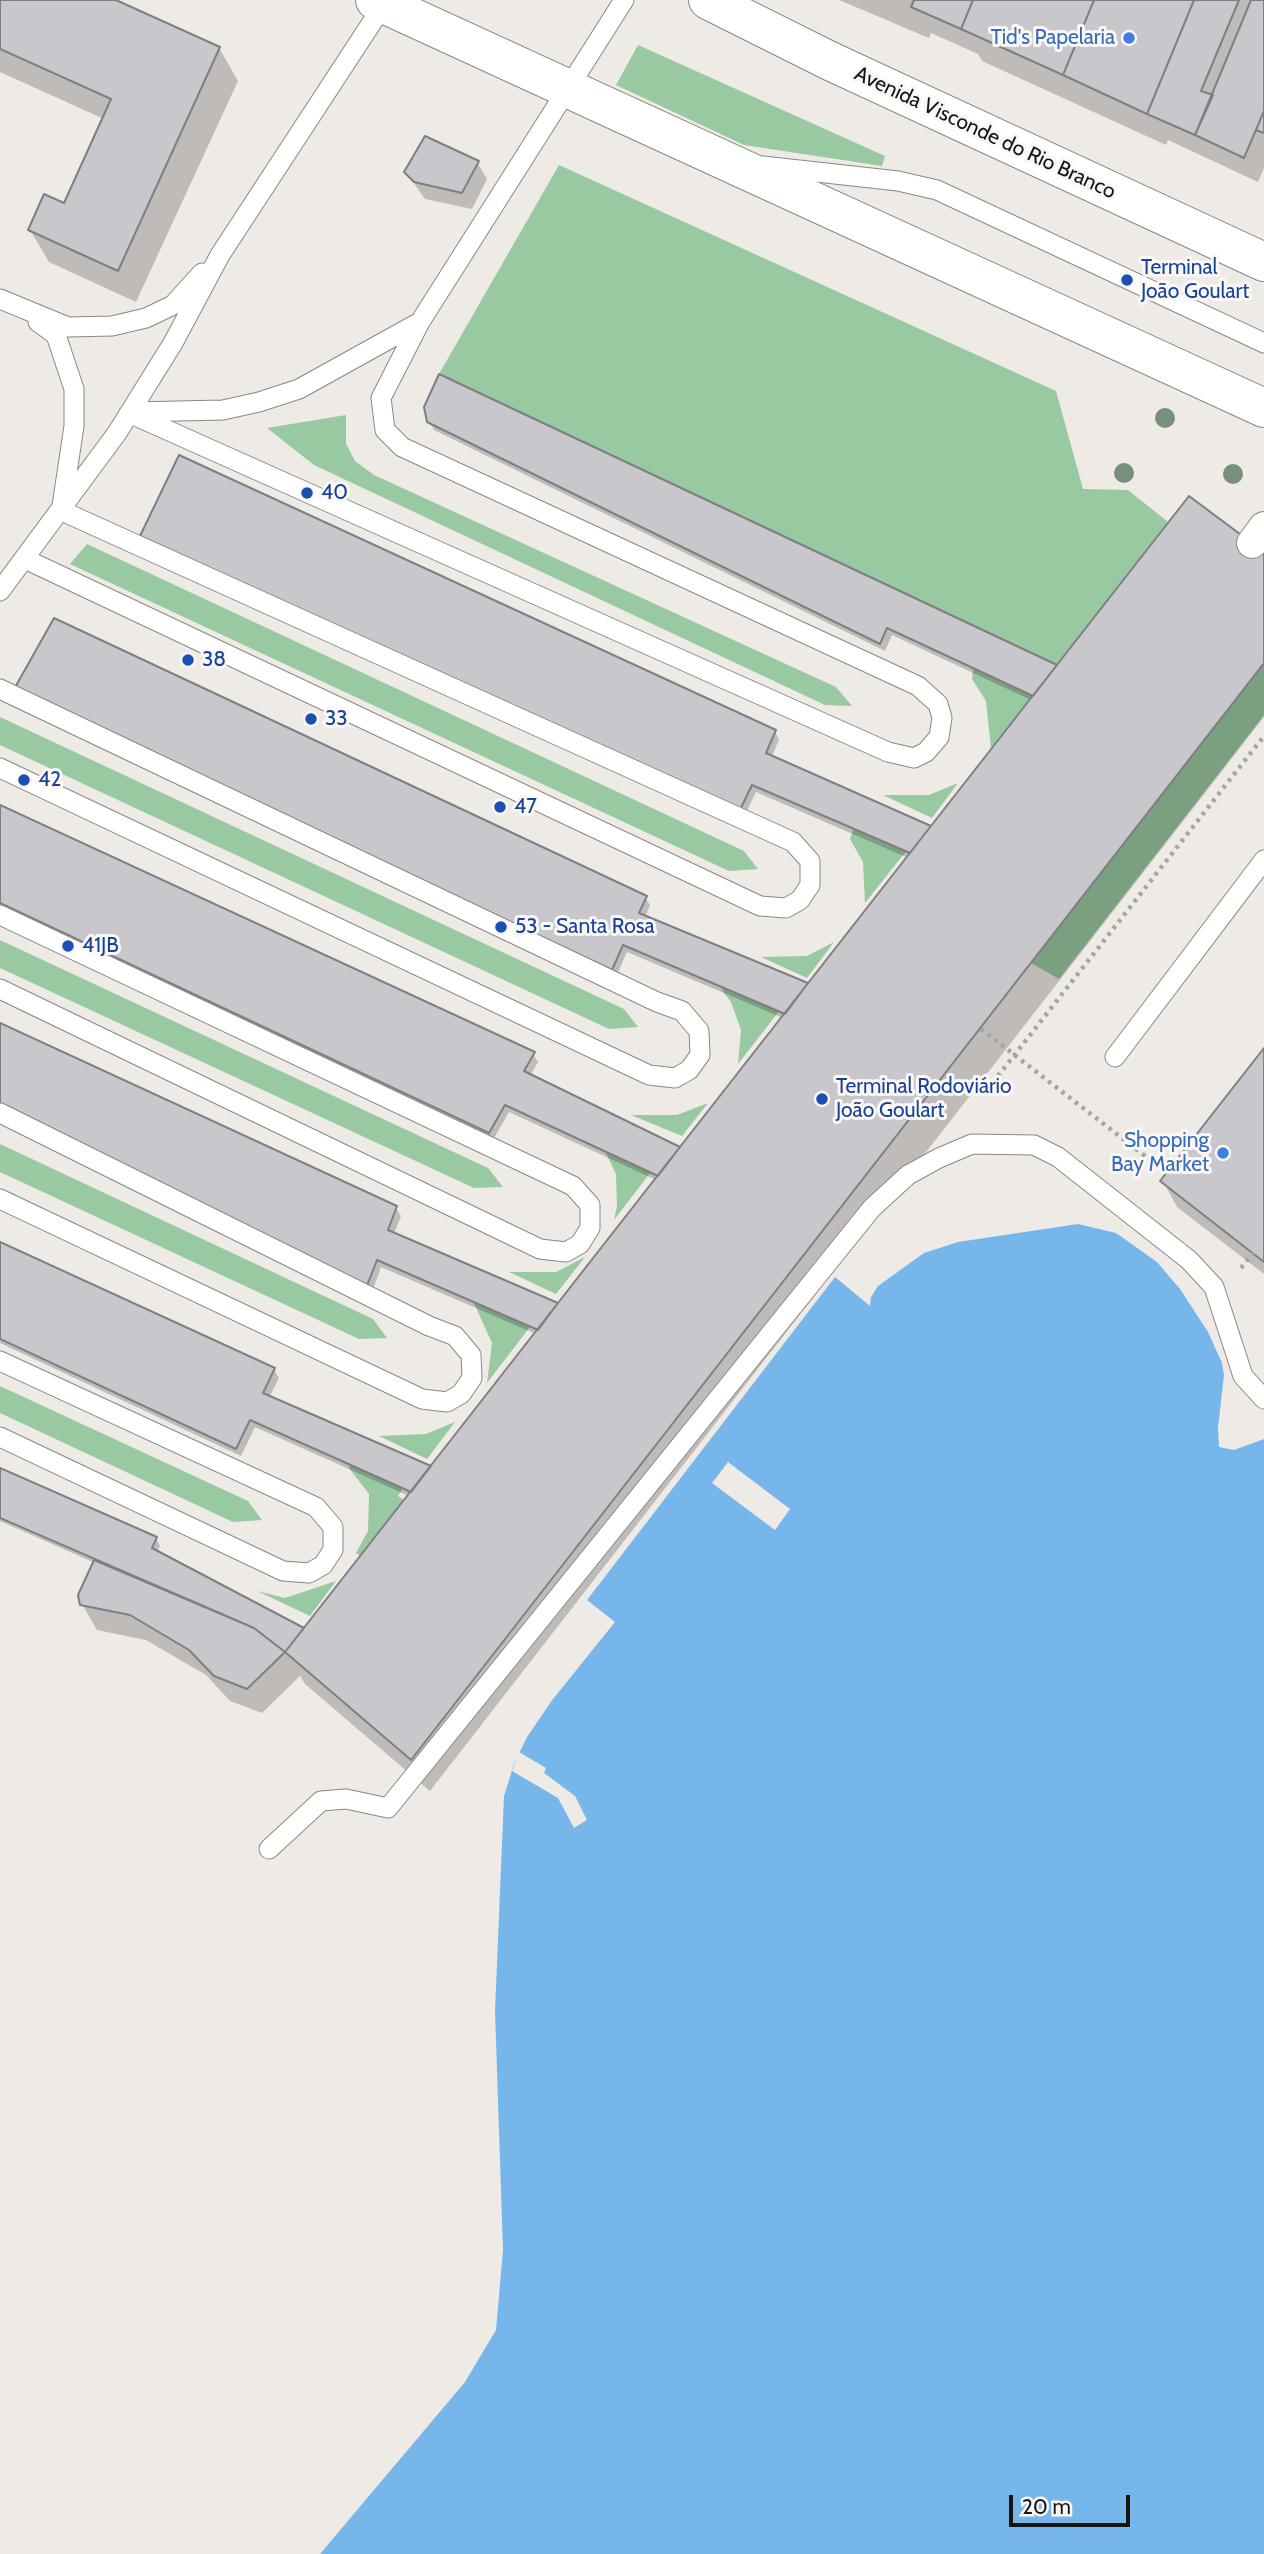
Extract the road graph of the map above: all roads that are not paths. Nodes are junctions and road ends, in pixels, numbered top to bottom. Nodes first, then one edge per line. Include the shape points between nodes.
1 (624, 0) edge
2 (708, 0) edge
3 (386, 1) edge
4 (566, 86) junction
5 (717, 160) junction
6 (220, 255) junction
7 (1264, 262) edge
8 (6, 302) edge
9 (420, 322) junction
10 (1264, 343) edge
11 (1264, 408) edge
12 (129, 413) junction
13 (62, 511) junction
14 (25, 559) junction
15 (0, 591) edge
16 (0, 689) edge
17 (0, 768) edge
18 (1264, 860) edge
19 (0, 915) edge
20 (0, 989) edge
21 (1115, 1057) dead end
22 (0, 1113) edge
23 (0, 1199) edge
24 (0, 1361) edge
25 (1264, 1399) edge
26 (0, 1437) edge
27 (269, 1849) dead end

1 - 4 lane
2 - 7 main road, Avenida Visconde do Rio Branco
3 - 4 main road
3 - 6 lane
4 - 5 main road
4 - 9 lane
5 - 10 lane via 898,181 937,190
5 - 11 main road
6 - 8 lane via 173,304 146,318 112,326 68,327
6 - 12 lane
8 - 13 lane via 57,335 74,389 74,426
9 - 12 lane via 299,389 259,402 222,410
9 - 12 lane via 381,398 385,430 402,447 918,686 939,704 939,737 914,758 888,752
12 - 13 lane
13 - 14 lane
13 - 14 lane via 793,842 810,861 810,885 800,900 786,908 760,906
14 - 15 lane
16 - 17 lane via 682,1011 699,1031 700,1055 689,1070 675,1078 649,1075
18 - 21 lane
19 - 20 lane via 573,1186 590,1205 590,1228 580,1244 566,1252 540,1249
22 - 23 lane via 455,1336 471,1355 472,1378 461,1394 447,1402 422,1399
24 - 26 lane via 316,1507 333,1527 333,1550 323,1565 309,1573 283,1571
25 - 27 lane via 1243,1376 1214,1287 1189,1260 1058,1157 1034,1145 972,1144 939,1158 908,1175 872,1208 388,1808 346,1799 321,1801

